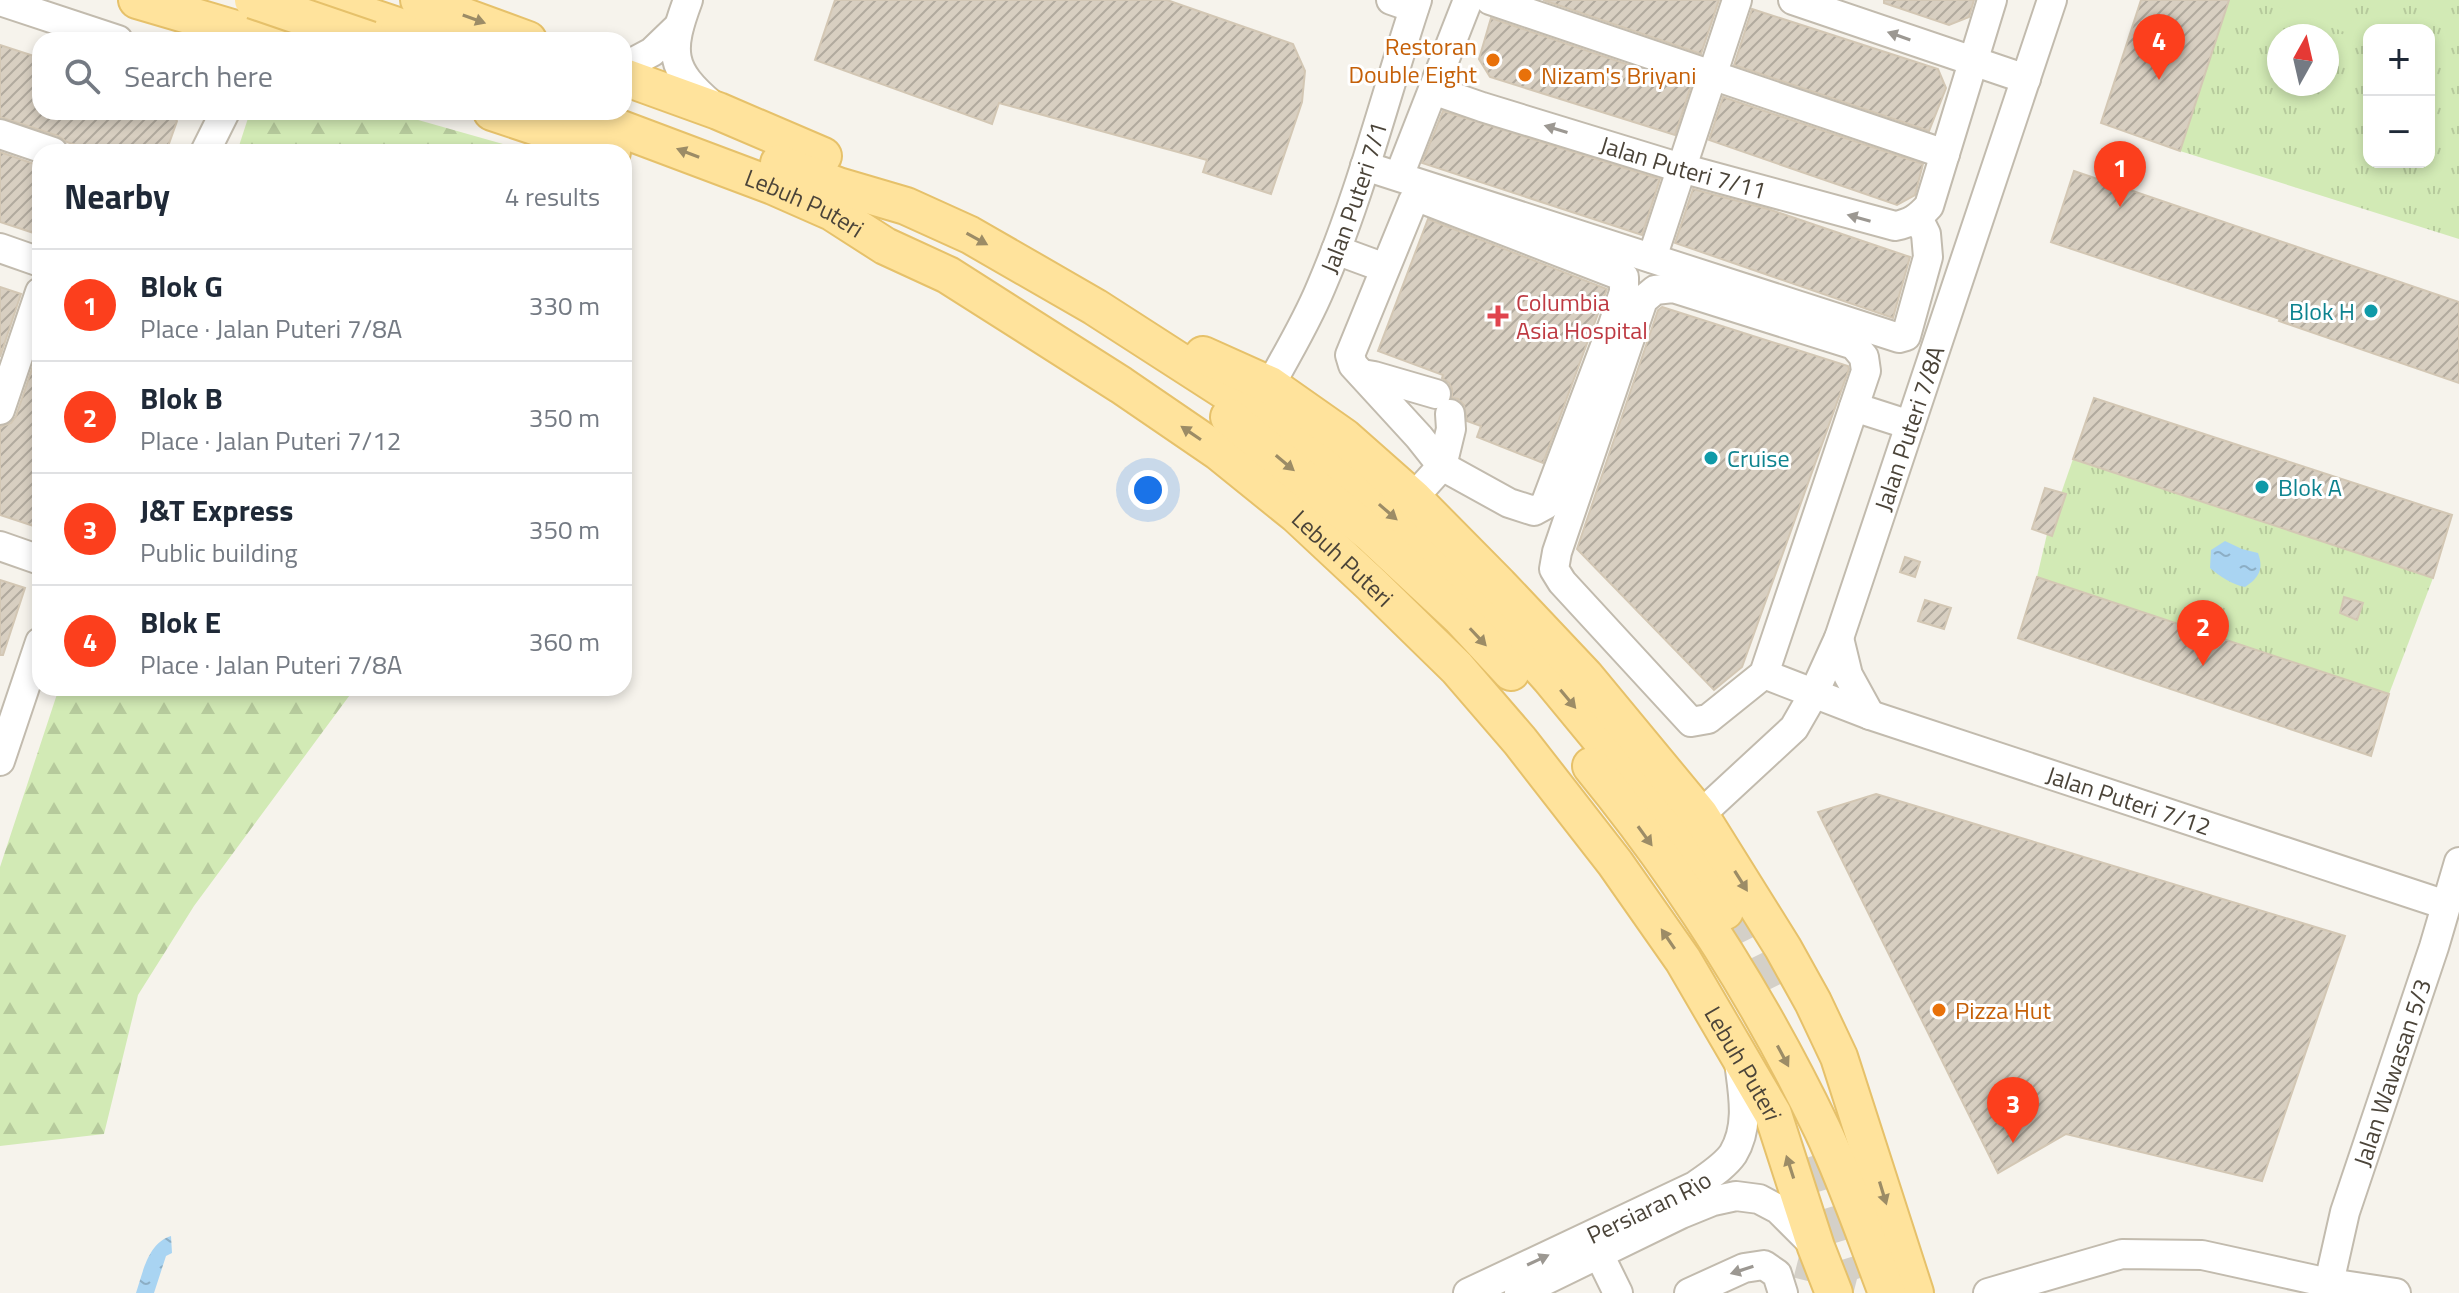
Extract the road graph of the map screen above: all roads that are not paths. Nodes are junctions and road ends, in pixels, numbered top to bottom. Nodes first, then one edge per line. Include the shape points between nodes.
1 (139, 0) edge
2 (318, 0) edge
3 (419, 0) edge
4 (1468, 0) edge
5 (1490, 0) edge
6 (1737, 0) edge
7 (1793, 0) edge
8 (1992, 0) edge
9 (2052, 0) edge
10 (0, 1) edge
11 (1407, 3) edge
12 (683, 13) edge
13 (255, 23) edge
14 (94, 32) edge
15 (211, 32) edge
16 (316, 32) edge
17 (318, 32) edge
18 (415, 32) edge
19 (506, 32) edge
20 (1973, 61) junction
21 (632, 63) edge
22 (1712, 75) junction
23 (2026, 79) junction
24 (632, 80) edge
25 (1433, 90) junction
26 (718, 111) junction
27 (205, 120) edge
28 (221, 120) edge
29 (516, 120) edge
30 (609, 120) edge
31 (637, 127) edge
32 (0, 134) edge
33 (206, 144) edge
34 (209, 144) edge
35 (588, 144) edge
36 (32, 145) edge
37 (1945, 154) junction
38 (1365, 166) junction
39 (1681, 168) junction
40 (1399, 176) junction
41 (906, 206) junction
42 (1924, 212) junction
43 (0, 248) edge
44 (1336, 250) junction
45 (1652, 258) junction
46 (32, 259) edge
47 (1385, 268) junction
48 (1095, 307) junction
49 (32, 316) edge
50 (1362, 374) junction
51 (1270, 385) junction
52 (1854, 407) junction
53 (0, 410) edge
54 (1910, 425) junction
55 (1442, 466) junction
56 (1413, 498) junction
57 (0, 546) edge
58 (32, 557) edge
59 (1839, 638) junction
60 (32, 666) edge
61 (1764, 674) junction
62 (1813, 695) junction
63 (1870, 715) junction
64 (1794, 728) junction
65 (0, 761) edge
66 (1700, 815) junction
67 (2459, 862) edge
68 (2446, 905) junction
69 (1725, 911) tunnel mouth
70 (1738, 1057) junction
71 (1594, 1245) junction
72 (1816, 1247) junction
73 (2329, 1283) junction
74 (1860, 1289) edge
75 (1468, 1293) edge
76 (1519, 1293) edge
77 (1618, 1293) edge
78 (1689, 1293) edge
79 (1783, 1293) tunnel mouth
80 (1915, 1293) edge
81 (1988, 1293) edge
82 (2396, 1293) edge

1 - 15 main road
2 - 17 main road via 311,11
2 - 18 main road
3 -> 19 main road
4 - 25 street
5 - 22 street
6 - 22 street
20 -> 7 street
8 - 20 street
9 - 23 street, Jalan Puteri 7/8A
10 - 14 street
11 - 38 street, Jalan Puteri 7/1
12 - 21 street via 652,52
12 - 26 street via 677,62 689,86
13 - 15 main road
13 - 16 main road, bridge
20 - 23 street
20 - 37 street
22 - 37 street
22 - 39 street
23 - 54 street, Jalan Puteri 7/8A
24 - 26 main road
39 -> 25 street, Jalan Puteri 7/11
25 - 40 street
26 - 41 main road via 843,165
27 - 33 street
28 - 34 street
29 - 35 main road
30 - 31 main road, Lebuh Puteri
31 - 41 main road, Lebuh Puteri
70 -> 31 main road, Lebuh Puteri via 1683,960 1520,741 1457,668 1297,515 1219,452 948,275 885,246 832,212
32 - 36 street
37 - 42 street
38 - 40 street
38 - 44 street, Jalan Puteri 7/1
42 -> 39 street, Jalan Puteri 7/11 via 1908,224 1879,224
39 - 45 street
40 - 45 street
41 -> 48 main road, Lebuh Puteri via 970,235
42 - 45 street via 1928,257 1906,336 1899,338
43 - 46 street
44 - 47 street
44 - 51 street, Jalan Puteri 7/1
47 - 50 street via 1350,355
47 - 55 street via 1413,201 1420,198 1624,277 1613,325 1545,505 1534,511 1509,503
48 - 51 main road
48 -> 69 main road via 1303,441 1395,518 1550,678 1649,798
48 -> 74 main road via 1371,534 1460,617 1532,694 1614,795 1732,961 1828,1143 1852,1199
49 - 53 street
50 - 55 street
50 - 55 street via 1443,404 1451,429
51 - 56 main road via 1344,437
52 - 54 street
52 - 61 street
52 - 61 street via 1866,371 1864,357 1854,345 1673,288 1655,290 1643,300 1554,569 1691,722 1708,719
54 - 59 street, Jalan Puteri 7/8A
55 - 56 street
56 - 66 main road via 1585,676
57 - 58 street
59 - 62 street, Jalan Puteri 7/8A
59 - 63 street via 1848,675
60 - 65 street
61 - 62 street, Jalan Puteri 7/12
62 - 63 street, Jalan Puteri 7/12
62 - 64 street, Jalan Puteri 7/8A
63 - 64 street via 1819,717
63 - 68 street, Jalan Puteri 7/12
64 - 66 street, Jalan Puteri 7/8A
66 -> 80 main road via 1783,948 1839,1057
67 - 68 street, Jalan Wawasan 5/3
68 - 73 street, Jalan Wawasan 5/3 via 2345,1212
70 - 71 street, Persiaran Rio via 1745,1112 1732,1154 1695,1186
72 -> 70 main road, Lebuh Puteri via 1773,1114
71 - 72 street, Persiaran Rio via 1736,1196 1778,1209
75 -> 71 street, Persiaran Rio
71 - 76 street, Persiaran Rio
71 - 77 street
72 - 74 main road, Lebuh Puteri
73 - 81 street via 2202,1255 2122,1254
73 - 82 street
79 -> 78 street via 1777,1274 1764,1265 1744,1268

